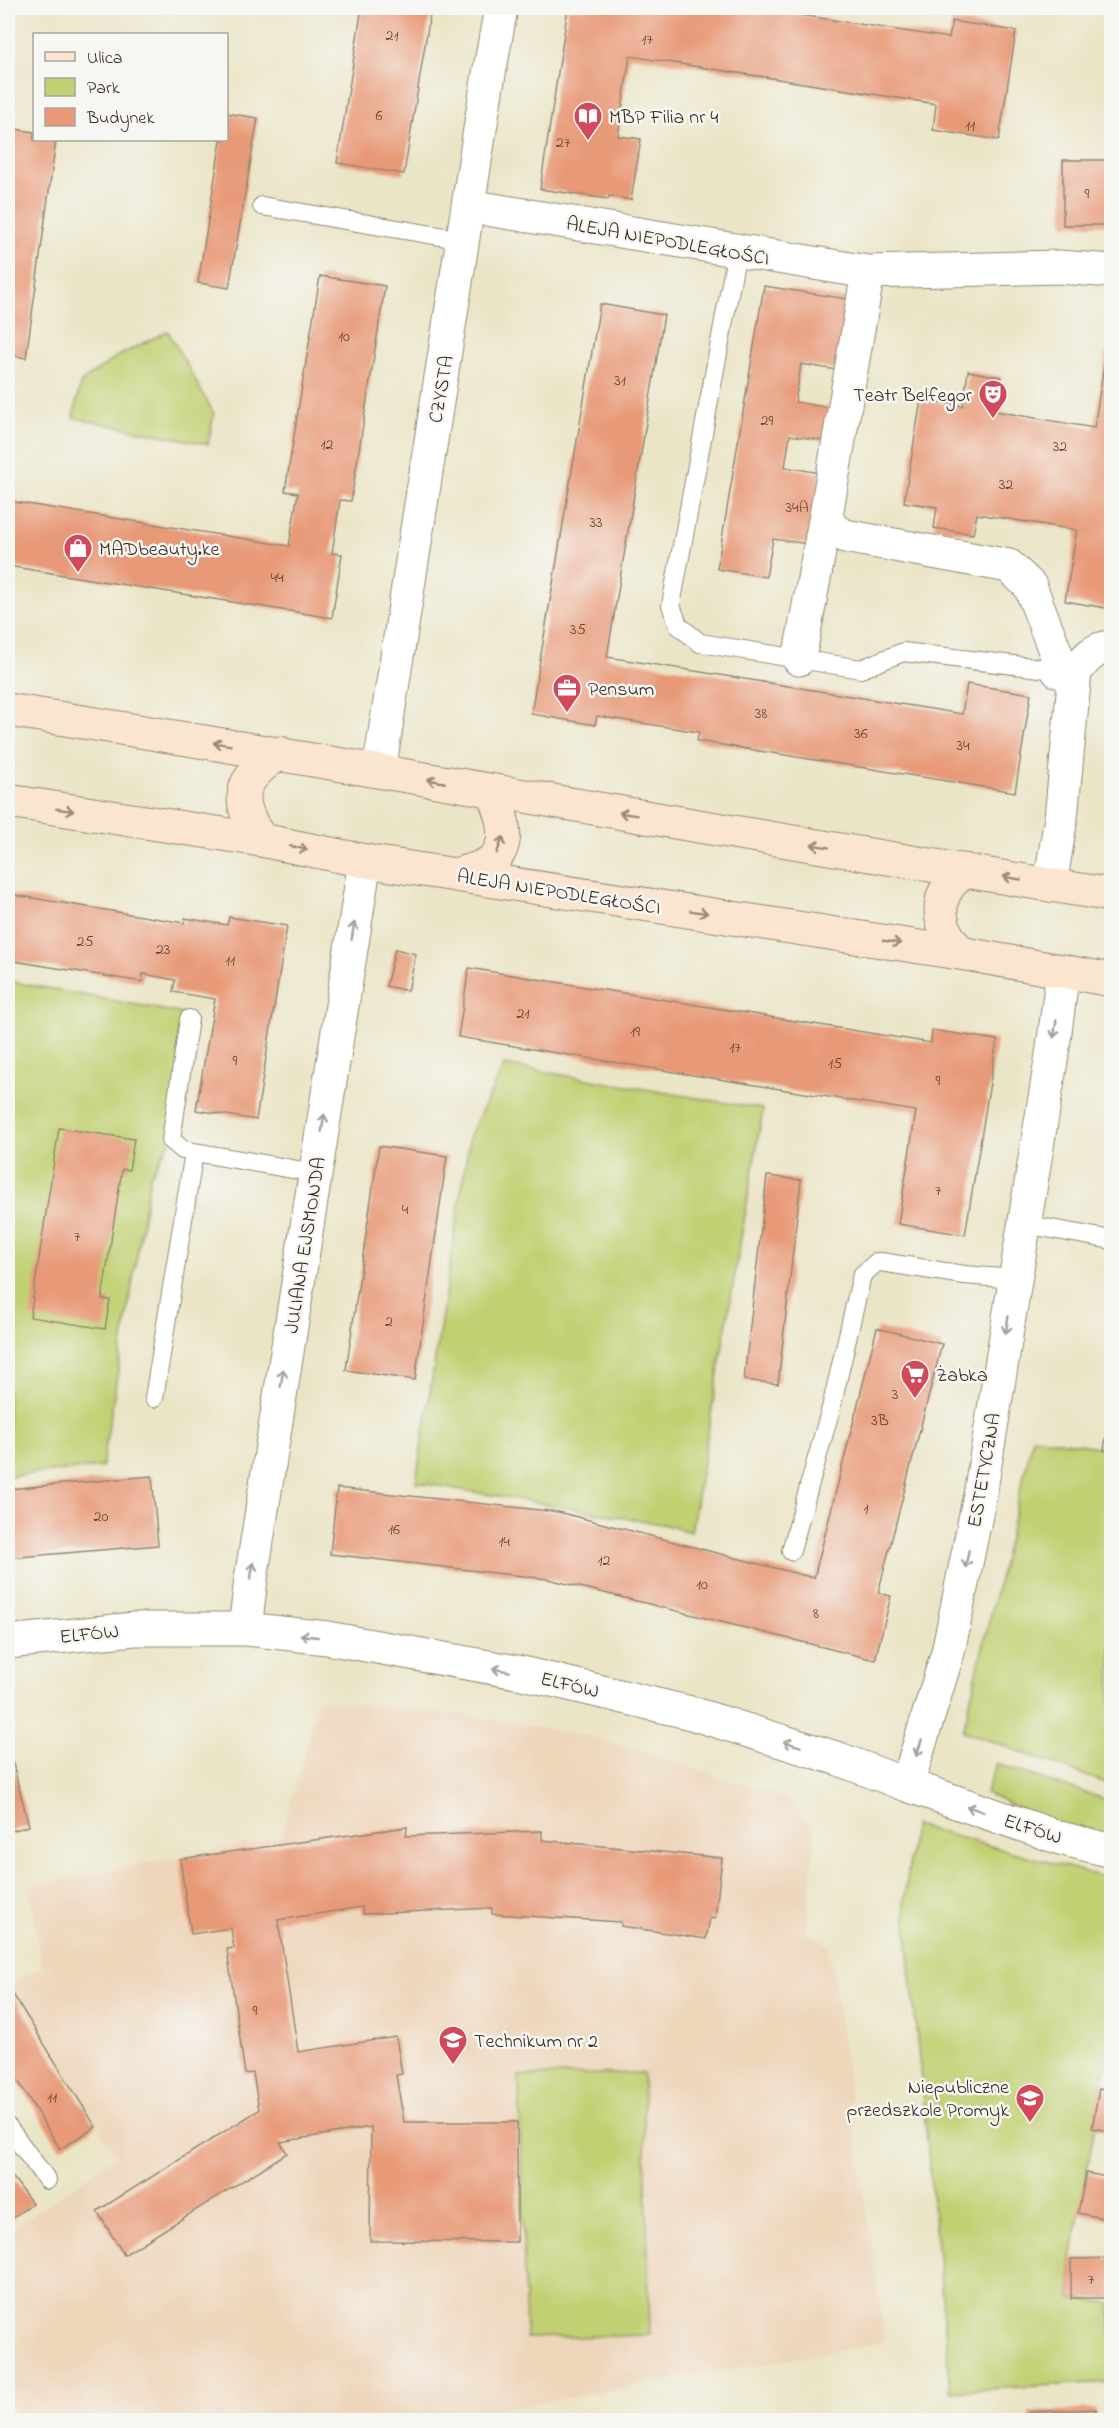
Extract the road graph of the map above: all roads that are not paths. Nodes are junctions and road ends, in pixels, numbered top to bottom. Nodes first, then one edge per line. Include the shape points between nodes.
1 (501, 8) edge
2 (262, 206) dead end
3 (469, 206) junction
4 (464, 240) junction
5 (737, 251) junction
6 (1112, 271) edge
7 (868, 272) junction
8 (826, 515) junction
9 (1112, 646) edge
10 (799, 659) junction
11 (1067, 672) junction
12 (8, 710) edge
13 (280, 753) junction
14 (379, 771) junction
15 (492, 792) junction
16 (8, 801) edge
17 (261, 840) junction
18 (365, 861) junction
19 (964, 870) junction
20 (456, 874) junction
21 (1050, 885) junction
22 (1112, 895) edge
23 (965, 954) junction
24 (1063, 971) junction
25 (1112, 980) edge
26 (189, 1019) dead end
27 (194, 1152) junction
28 (315, 1173) junction
29 (1024, 1224) junction
30 (1112, 1240) edge
31 (1014, 1279) junction
32 (154, 1398) dead end
33 (791, 1551) dead end
34 (245, 1629) junction
35 (8, 1642) edge
36 (907, 1785) junction
37 (1112, 1851) edge
38 (8, 2127) edge
39 (47, 2180) dead end

1 - 3 street, CZYSTA
2 - 4 lane
3 - 4 street, CZYSTA
3 - 5 street, ALEJA NIEPODLEGŁOŚCI
4 - 14 street, CZYSTA
5 - 7 street, ALEJA NIEPODLEGŁOŚCI
5 - 10 lane via 671,605 678,626 700,643
6 - 7 street, ALEJA NIEPODLEGŁOŚCI via 1059,267
7 - 8 street
8 - 10 street
8 - 11 street via 831,528 845,536 1009,566 1030,586
9 - 11 street via 1089,654
10 - 11 lane via 861,669 903,652
11 - 21 street via 1061,818
13 -> 12 street
13 - 14 street
13 - 17 street via 257,768 244,794 247,818
15 -> 14 street
19 -> 15 street
20 -> 15 street via 484,866 500,848 504,821
16 -> 17 street, ALEJA NIEPODLEGŁOŚCI
17 -> 18 street, ALEJA NIEPODLEGŁOŚCI
18 - 20 street, ALEJA NIEPODLEGŁOŚCI
28 -> 18 street, JULIANA EJSMONDA
21 -> 19 street
19 - 23 street via 948,887 941,909 947,934
20 -> 23 street, ALEJA NIEPODLEGŁOŚCI
21 - 22 street
23 - 24 street, ALEJA NIEPODLEGŁOŚCI
24 - 25 street, ALEJA NIEPODLEGŁOŚCI
24 -> 29 street, ESTETYCZNA
26 - 27 lane via 171,1140 183,1150
27 - 28 lane
27 - 32 lane
34 -> 28 street, JULIANA EJSMONDA
29 - 30 lane
29 - 31 street, ESTETYCZNA
31 - 33 lane via 880,1262 862,1275 831,1408
31 -> 36 street, ESTETYCZNA via 980,1495 948,1652
34 - 35 street, ELFÓW via 134,1629
36 -> 34 street, ELFÓW via 839,1759 691,1713 522,1673 327,1638
37 -> 36 street, ELFÓW via 1060,1838
38 - 39 lane

